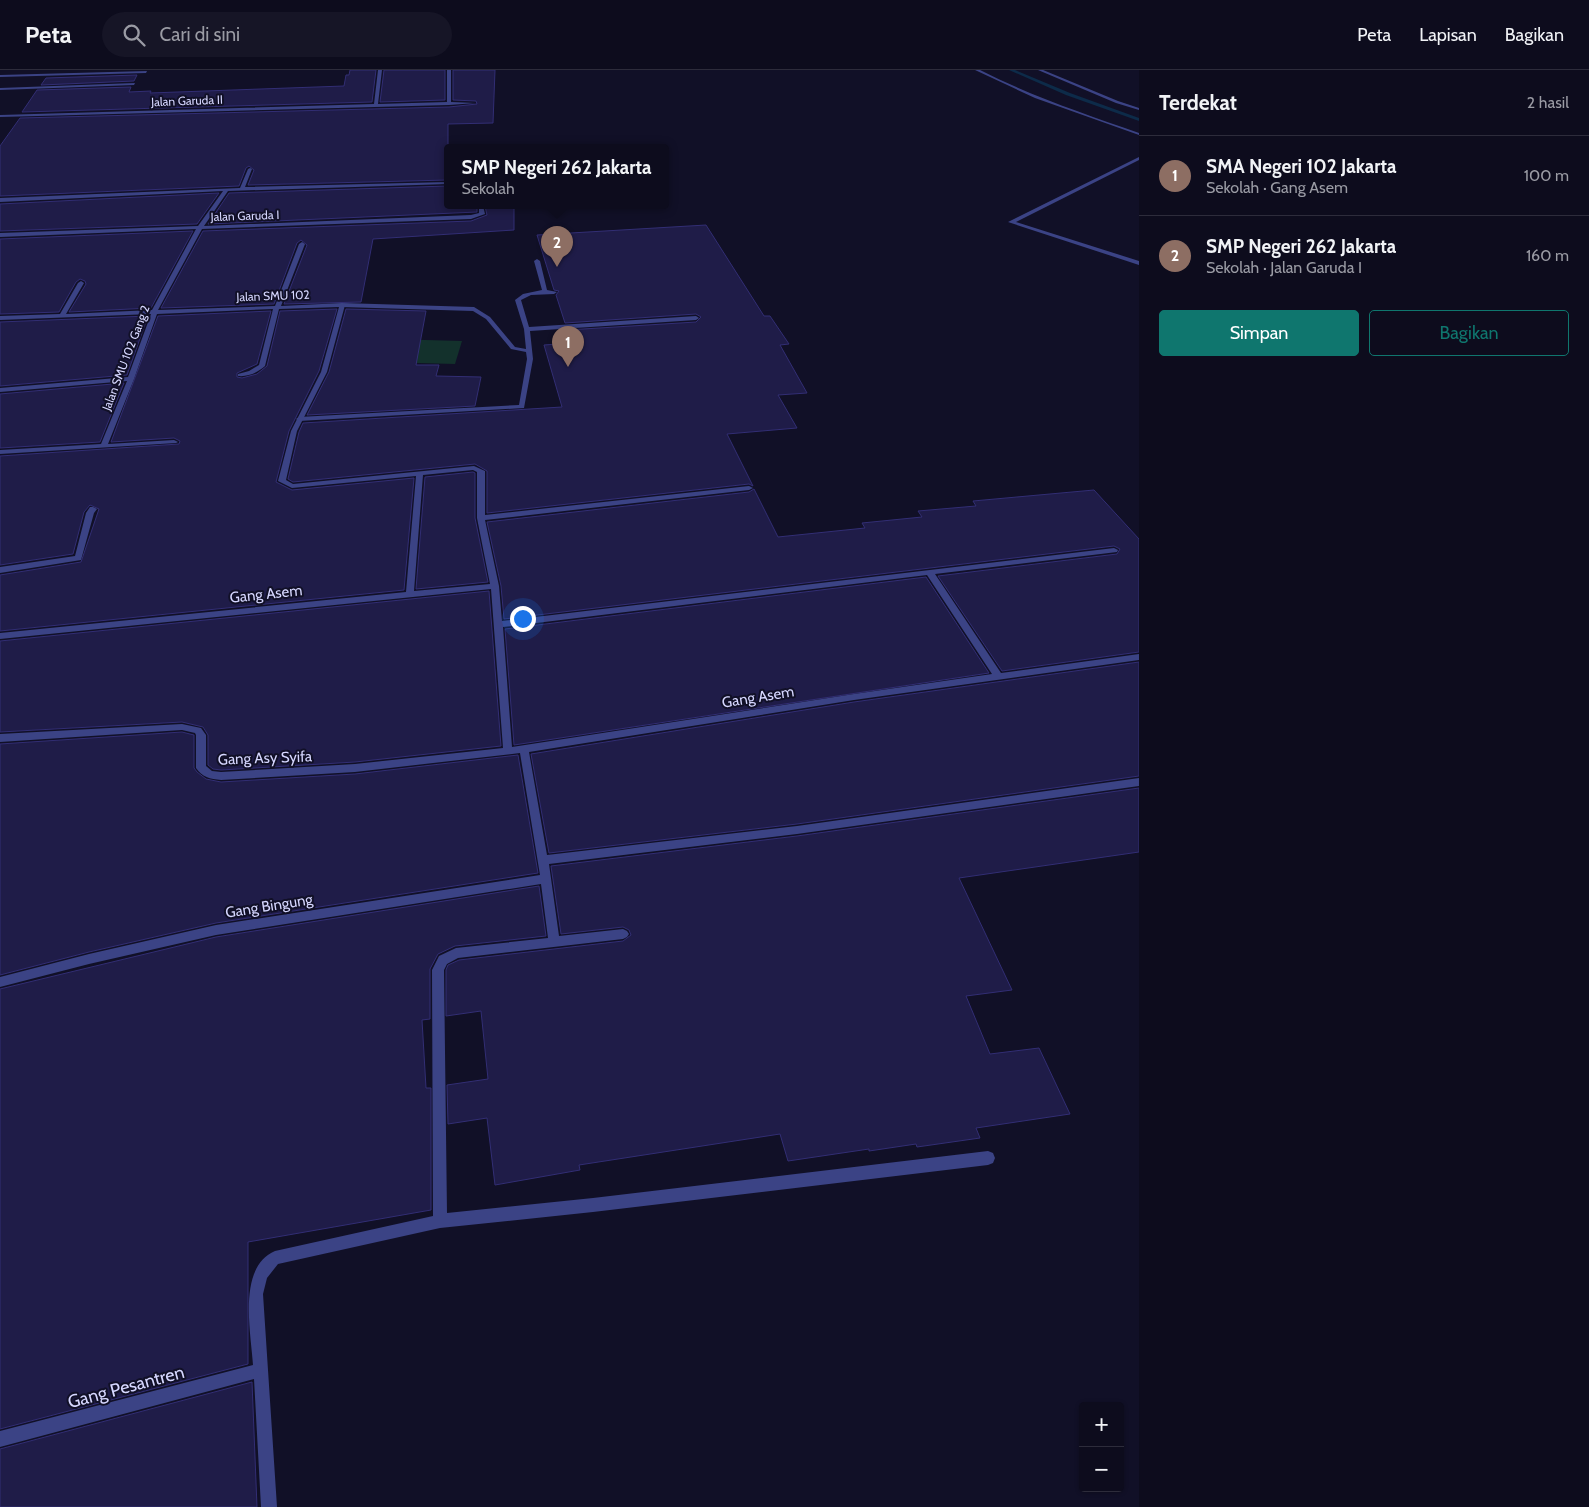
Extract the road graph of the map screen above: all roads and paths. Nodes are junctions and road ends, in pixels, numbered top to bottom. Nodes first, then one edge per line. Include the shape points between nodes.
1 (380, 70) edge
2 (448, 70) edge
3 (977, 70) edge
4 (1040, 70) edge
5 (146, 72) dead end
6 (0, 76) edge
7 (134, 84) dead end
8 (0, 89) edge
9 (474, 103) dead end
10 (449, 104) junction
11 (376, 106) junction
12 (1139, 108) edge
13 (0, 116) edge
14 (1139, 134) edge
15 (1139, 158) edge
16 (250, 169) dead end
17 (444, 183) edge
18 (242, 189) junction
19 (226, 190) junction
20 (0, 200) edge
21 (481, 209) edge
22 (200, 228) junction
23 (0, 235) edge
24 (302, 244) dead end
25 (536, 260) dead end
26 (1139, 263) edge
27 (81, 283) dead end
28 (545, 292) junction
29 (554, 292) dead end
30 (342, 305) junction
31 (277, 307) junction
32 (155, 311) junction
33 (63, 314) junction
34 (696, 318) dead end
35 (1, 319) edge
36 (527, 328) junction
37 (529, 351) junction
38 (240, 375) dead end
39 (131, 379) junction
40 (0, 390) edge
41 (299, 419) junction
42 (174, 442) dead end
43 (104, 445) junction
44 (0, 452) edge
45 (420, 473) junction
46 (748, 488) dead end
47 (93, 509) dead end
48 (481, 518) junction
49 (1114, 550) dead end
50 (0, 570) edge
51 (929, 572) junction
52 (495, 586) junction
53 (410, 594) junction
54 (500, 624) junction
55 (0, 636) edge
56 (1139, 657) edge
57 (998, 676) junction
58 (0, 738) edge
59 (524, 749) junction
60 (508, 751) junction
61 (1139, 782) edge
62 (543, 860) junction
63 (546, 879) junction
64 (623, 934) dead end
65 (554, 942) junction
66 (0, 982) edge
67 (988, 1158) dead end
68 (440, 1221) junction
69 (261, 1370) junction
70 (0, 1440) edge
71 (269, 1507) edge

1 - 11 street
2 - 10 street
3 - 14 street via 1060,106
4 - 12 street
5 - 6 street
7 - 8 street
9 - 10 street, Jalan Garuda II
10 - 11 street, Jalan Garuda II
11 - 13 street, Jalan Garuda II
15 - 26 street via 1011,222
16 - 18 street
17 - 18 street, Jalan Garuda I
18 - 19 street, Jalan Garuda I
19 - 20 street, Jalan Garuda I
19 - 22 street, Jalan SMU 102 Gang 2
21 - 22 street, Jalan Garuda I via 482,214 477,216
22 - 23 street, Jalan Garuda I
22 - 32 street, Jalan SMU 102 Gang 2
24 - 31 street
25 - 28 street
27 - 33 street
28 - 29 street
28 - 36 street via 524,295 518,300
30 - 31 street, Jalan SMU 102
30 - 37 street, Jalan SMU 102 via 470,308 484,314 513,348
30 - 41 street via 324,372
31 - 32 street, Jalan SMU 102
31 - 38 street via 262,366
32 - 33 street, Jalan SMU 102
32 - 39 street, Jalan SMU 102 Gang 2
33 - 35 street, Jalan SMU 102
34 - 36 street
36 - 37 street
37 - 41 street via 523,406
39 - 40 street
39 - 43 street, Jalan SMU 102 Gang 2
41 - 45 street via 283,475 285,484 292,486
42 - 43 street
43 - 44 street
45 - 48 street via 474,468 481,471
45 - 53 street
46 - 48 street
47 - 50 street via 78,558
48 - 52 street
49 - 51 street
51 - 54 street
51 - 57 street
52 - 53 street, Gang Asem
52 - 54 street
53 - 55 street, Gang Asem
54 - 60 street
56 - 57 street, Gang Asem
57 - 59 street, Gang Asem
58 - 60 street, Gang Asy Syifa via 191,728 201,735 201,768 210,775 221,776 355,768
59 - 60 street, Gang Asem
59 - 62 street
61 - 62 street via 797,830
62 - 63 street
63 - 65 street
63 - 66 street, Gang Bingung via 216,930
64 - 65 street
65 - 68 street via 456,953 443,960 438,970
67 - 68 street
68 - 69 street via 275,1258 266,1265 259,1275 256,1294
69 - 70 street, Gang Pesantren
69 - 71 street

